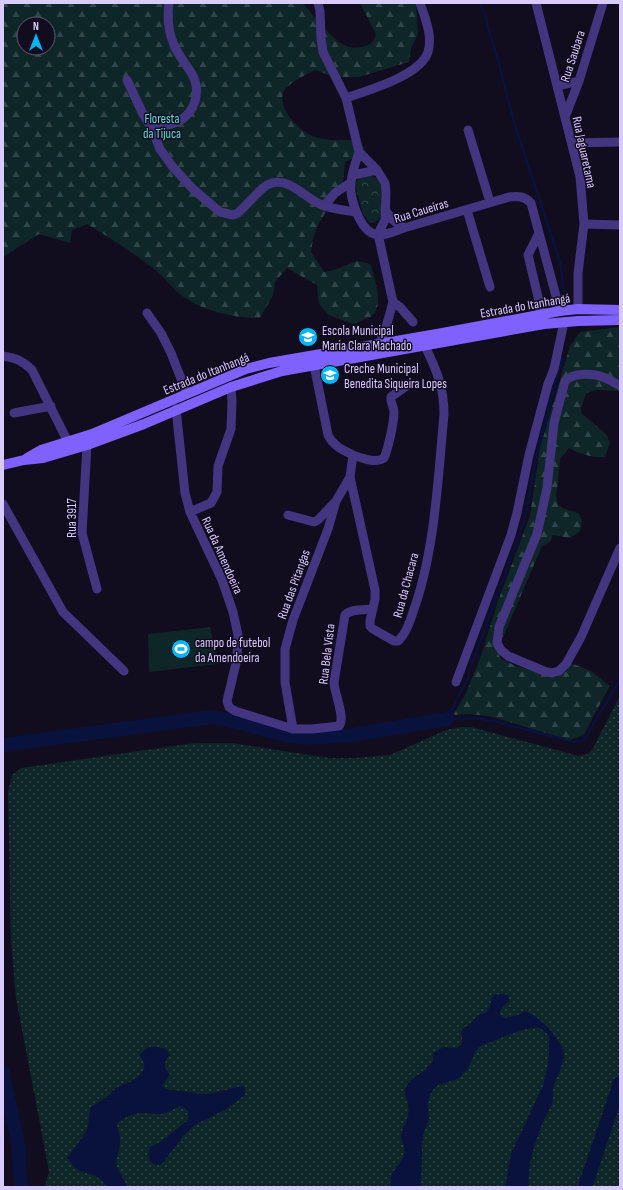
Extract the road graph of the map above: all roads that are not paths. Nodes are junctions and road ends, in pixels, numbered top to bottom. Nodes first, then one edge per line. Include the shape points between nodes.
1 (169, 3) edge
2 (318, 3) edge
3 (420, 3) edge
4 (536, 3) edge
5 (603, 3) edge
6 (126, 80) dead end
7 (579, 81) junction
8 (557, 86) junction
9 (346, 98) junction
10 (565, 117) junction
11 (152, 129) junction
12 (468, 130) dead end
13 (572, 142) junction
14 (620, 142) edge
15 (359, 152) junction
16 (377, 170) junction
17 (352, 179) junction
18 (490, 202) junction
19 (324, 206) junction
20 (385, 210) junction
21 (467, 210) junction
22 (355, 212) junction
23 (584, 224) junction
24 (620, 225) edge
25 (404, 228) junction
26 (539, 233) junction
27 (378, 234) junction
28 (548, 266) junction
29 (531, 270) junction
30 (490, 287) dead end
31 (394, 302) junction
32 (578, 309) junction
33 (620, 310) edge
34 (560, 311) junction
35 (147, 314) dead end
36 (543, 319) junction
37 (620, 320) edge
38 (413, 322) dead end
39 (564, 322) junction
40 (379, 344) junction
41 (425, 346) junction
42 (3, 356) edge
43 (314, 365) junction
44 (409, 384) dead end
45 (620, 386) edge
46 (231, 387) junction
47 (187, 394) junction
48 (51, 406) junction
49 (176, 409) junction
50 (14, 413) dead end
51 (68, 442) junction
52 (87, 445) junction
53 (353, 455) junction
54 (24, 460) junction
55 (3, 466) edge
56 (350, 477) junction
57 (336, 501) junction
58 (3, 504) edge
59 (190, 512) junction
60 (288, 515) dead end
61 (620, 548) edge
62 (97, 589) dead end
63 (373, 609) junction
64 (124, 671) dead end
65 (456, 682) dead end
66 (293, 729) junction

1 - 11 street via 169,33 174,47 192,74 196,97 194,106 179,121
2 - 9 street via 323,52
3 - 9 street via 430,40 428,52 423,59 414,69 402,76
4 - 8 street, Rua Jaguaretama
5 - 7 street, Rua Saubara
6 - 11 street
7 - 8 street
7 - 10 street, Rua Saubara
8 - 10 street, Rua Jaguaretama
9 - 15 street
10 - 13 street, Rua Jaguaretama
11 - 19 street via 160,149 172,166 193,189 220,212 233,215 238,213 267,185 273,183 294,187
12 - 18 street
13 - 14 street
13 - 23 street, Rua Jaguaretama via 580,177
15 - 16 street
15 - 17 street
16 - 17 street
16 - 20 street via 385,183
17 - 19 street
17 - 22 street
18 - 21 street, Rua Caueiras
18 - 26 street, Rua Caueiras via 520,196 527,199 532,203
19 - 22 street
20 - 25 street
20 - 27 street via 385,220
21 - 25 street, Rua Caueiras
21 - 30 street
22 - 27 street via 370,232
23 - 24 street
23 - 32 street, Rua Jaguaretama via 578,273
25 - 27 street, Rua Caueiras
26 - 28 street, Rua Caueiras
26 - 29 street via 528,255
27 - 31 street
28 - 29 street
28 - 34 street, Rua Caueiras
29 - 36 street
31 - 38 street
31 - 40 street
32 - 33 main road, Estrada do Itanhangá
32 - 34 main road, Estrada do Itanhangá
34 - 36 main road, Estrada do Itanhangá
35 - 47 street via 171,353
36 - 39 main road, Estrada do Itanhangá
36 - 40 main road, Estrada do Itanhangá
36 - 41 main road, Estrada do Itanhangá
37 - 39 main road, Estrada do Itanhangá
39 - 65 street via 511,535
40 - 47 main road, Estrada do Itanhangá via 269,363 246,369
41 - 43 main road, Estrada do Itanhangá
41 - 63 street, Rua da Chacara via 442,386 444,414 435,506 423,579 409,625 398,641 370,626
42 - 48 street via 18,359 32,370
43 - 46 main road, Estrada do Itanhangá
43 - 53 street via 331,442
44 - 53 street via 391,397 394,416 384,458 376,461
45 - 61 street via 604,377 591,375 575,375 565,381 554,424 541,519 499,627 497,643 501,650 508,656 544,672 559,671 581,638
46 - 49 main road, Estrada do Itanhangá
46 - 59 street, Rua da Amendoeira via 231,429 218,466 217,492 211,503
47 - 51 main road, Estrada do Itanhangá
48 - 50 street
48 - 51 street
49 - 52 main road, Estrada do Itanhangá
49 - 59 street, Rua da Amendoeira via 184,487
51 - 54 main road, Estrada do Itanhangá via 40,450
52 - 54 main road, Estrada do Itanhangá via 43,458
52 - 62 street, Rua 3917 via 82,533
53 - 56 street, Rua da Chacara
54 - 55 main road, Estrada do Itanhangá
56 - 57 street, Rua das Pitangas
56 - 63 street, Rua da Chacara via 375,590
57 - 60 street via 314,522
57 - 66 street, Rua das Pitangas via 285,649 285,682
58 - 64 street via 63,612
59 - 66 street, Rua da Amendoeira via 222,580 238,635 237,659 227,701 229,707
63 - 66 street, Rua Bela Vista via 352,610 345,615 334,682 342,724 312,730

